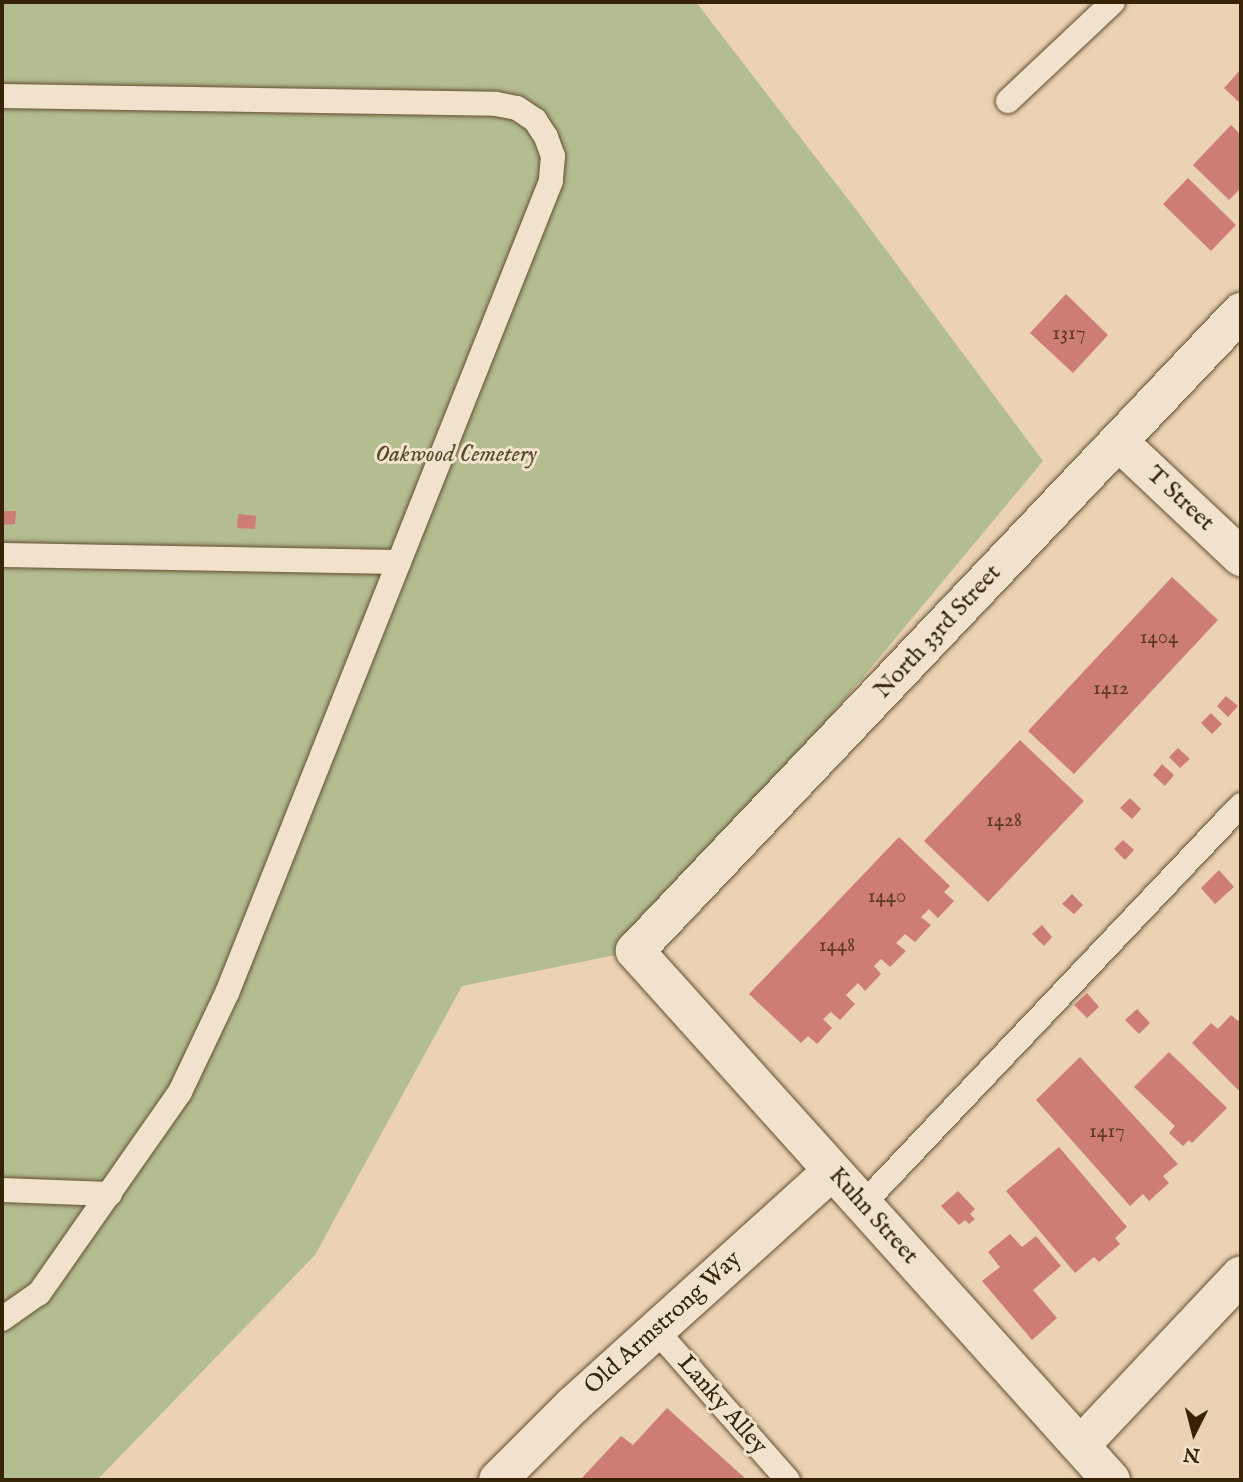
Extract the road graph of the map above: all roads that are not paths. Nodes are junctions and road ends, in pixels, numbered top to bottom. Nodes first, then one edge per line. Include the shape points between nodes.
1 (1112, 2) edge
2 (2, 96) edge
3 (1008, 101) dead end
4 (1241, 312) edge
5 (1119, 442) junction
6 (2, 555) edge
7 (1241, 557) edge
8 (399, 562) junction
9 (1241, 805) edge
10 (635, 951) joint
11 (832, 1171) junction
12 (2, 1190) edge
13 (110, 1194) junction
14 (862, 1205) junction
15 (1241, 1275) edge
16 (2, 1319) edge
17 (656, 1330) junction
18 (1081, 1445) junction
19 (498, 1480) edge
20 (788, 1480) edge
21 (1111, 1480) edge

1 - 3 lane
2 - 8 lane via 496,104 517,108 535,120 553,156 551,181
4 - 5 street, North 33rd Street
5 - 7 street, T Street
5 - 10 street, North 33rd Street
6 - 8 lane
8 - 13 lane via 227,993 180,1092
9 - 14 lane
10 - 11 street, Kuhn Street
11 - 14 street, Kuhn Street
11 - 17 street, Old Armstrong Way
12 - 13 lane
13 - 16 lane via 39,1293
14 - 18 street, Kuhn Street
15 - 18 street
17 - 19 street, Old Armstrong Way
17 - 20 lane, Lanky Alley
18 - 21 street, Kuhn Street

